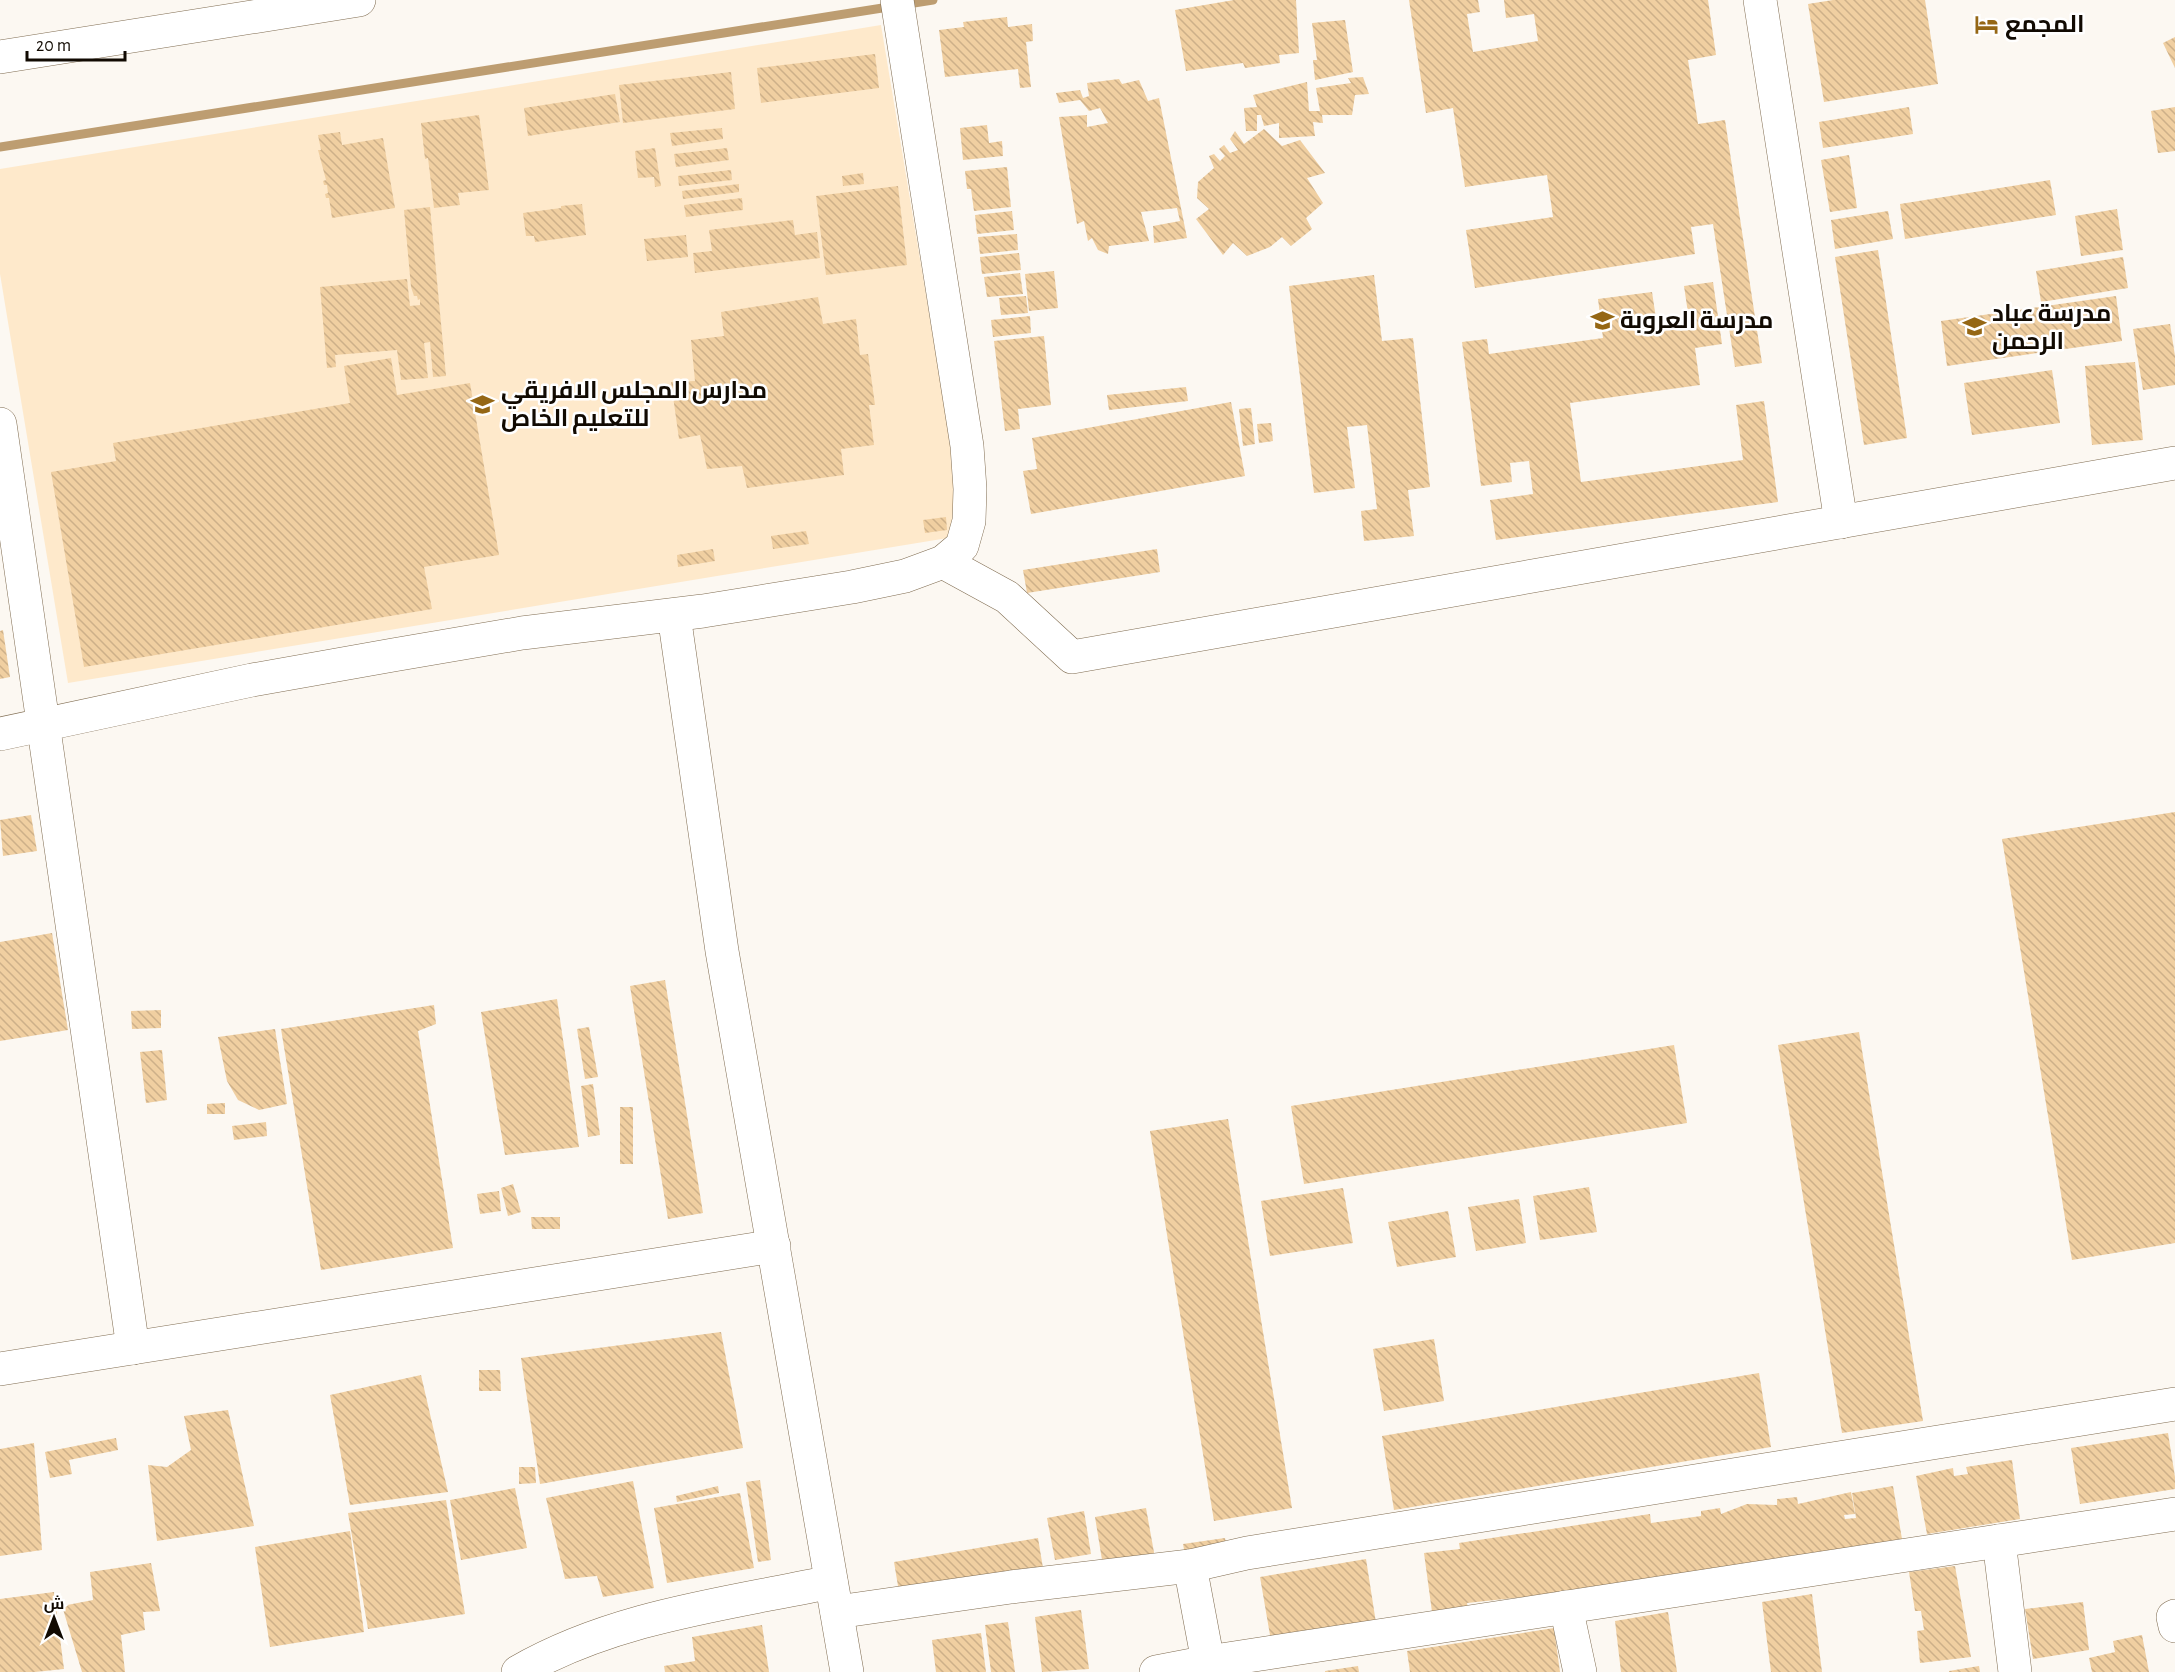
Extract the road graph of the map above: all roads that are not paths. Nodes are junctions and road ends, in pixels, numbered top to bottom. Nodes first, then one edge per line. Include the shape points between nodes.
1 (359, 0) edge
2 (897, 0) edge
3 (1760, 0) edge
4 (0, 57) edge
5 (0, 424) edge
6 (2175, 464) edge
7 (1841, 522) junction
8 (944, 562) junction
9 (674, 615) junction
10 (43, 723) junction
11 (0, 734) edge
12 (774, 1246) junction
13 (133, 1348) junction
14 (0, 1369) edge
15 (2175, 1404) edge
16 (2175, 1514) edge
17 (1999, 1540) junction
18 (1190, 1566) junction
19 (834, 1597) junction
20 (1566, 1607) junction
21 (2175, 1616) edge
22 (2175, 1626) edge
23 (1208, 1667) edge
24 (518, 1672) edge
25 (847, 1672) edge
26 (1156, 1672) edge
27 (1580, 1672) edge
28 (2015, 1672) edge

1 - 4 street
2 - 8 street via 967,446 969,521 962,546
3 - 7 street
5 - 10 street
6 - 7 street
7 - 8 street via 1072,657 1007,597
8 - 9 street via 852,588
9 - 10 street via 474,641 252,680
9 - 12 street via 722,951
10 - 11 street
10 - 13 street
12 - 13 street
12 - 19 street
13 - 14 street
15 - 18 street via 1247,1553
16 - 17 street
17 - 20 street
17 - 28 street
18 - 19 street via 1011,1587
18 - 23 street
19 - 24 street via 647,1620 584,1640
19 - 25 street
20 - 23 street
20 - 27 street
21 - 22 street
23 - 26 street

